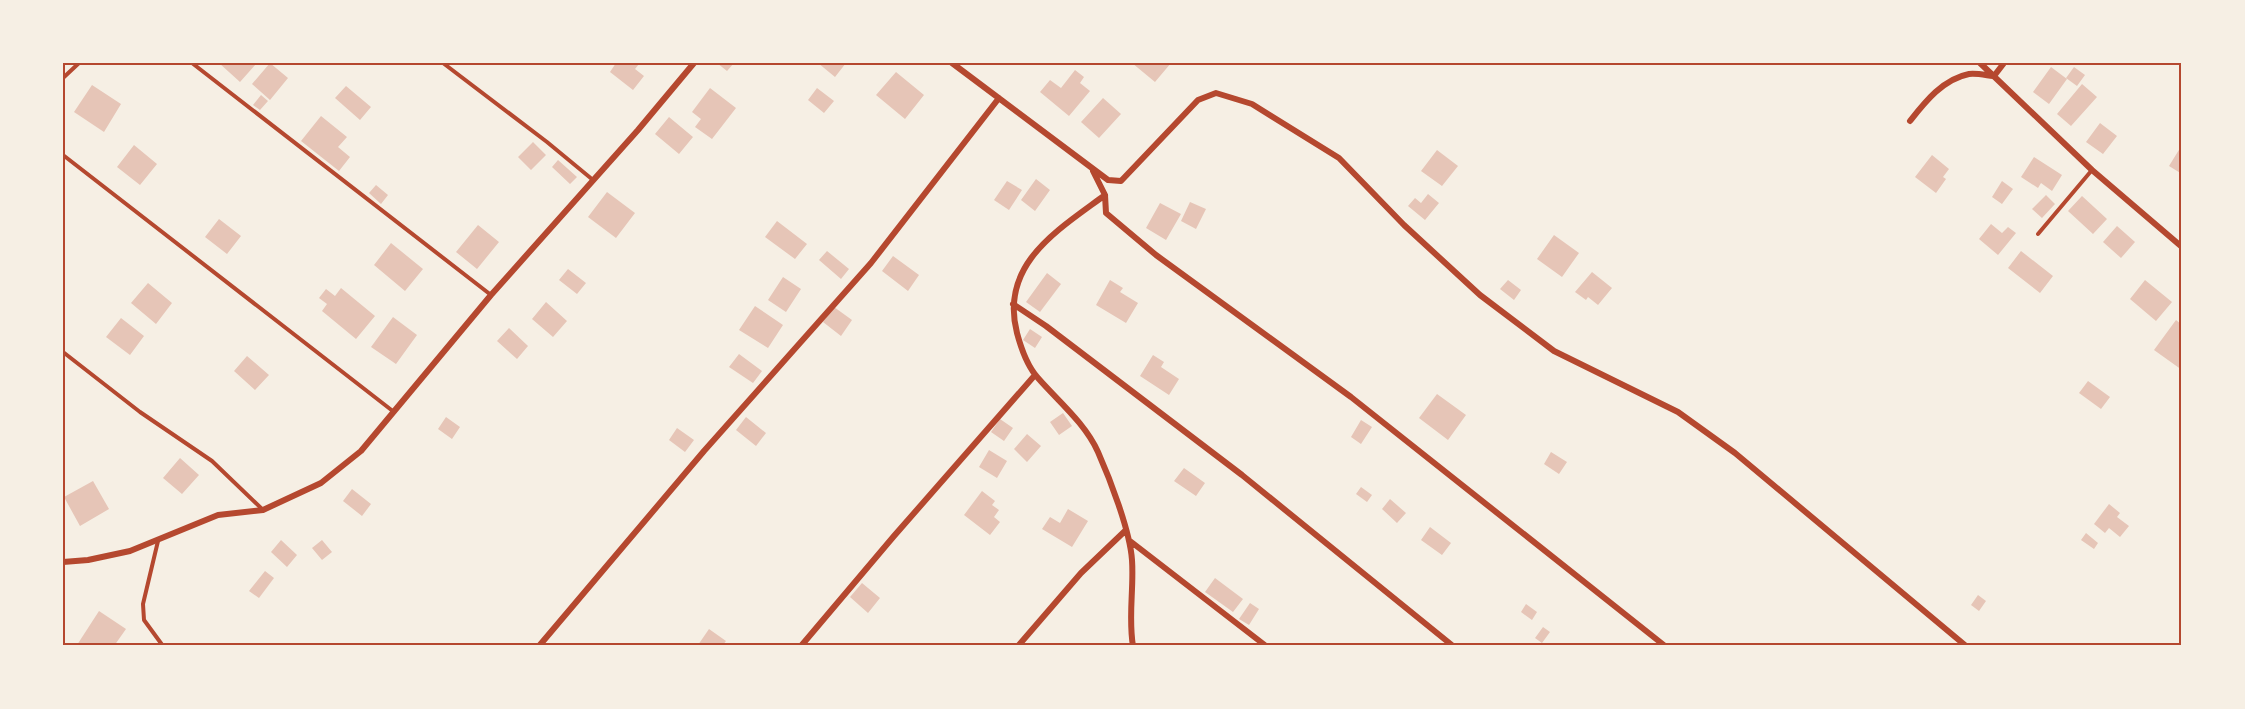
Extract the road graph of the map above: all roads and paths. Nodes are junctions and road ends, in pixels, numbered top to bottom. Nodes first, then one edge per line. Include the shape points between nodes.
1 (79, 63) edge
2 (192, 63) edge
3 (443, 63) edge
4 (694, 63) edge
5 (952, 63) edge
6 (1980, 63) edge
7 (2004, 63) edge
8 (1994, 76) junction
9 (63, 78) edge
10 (999, 98) junction
11 (1910, 121) dead end
12 (63, 155) edge
13 (1093, 170) junction
14 (2092, 170) junction
15 (592, 180) junction
16 (1104, 195) junction
17 (2038, 234) dead end
18 (2182, 247) edge
19 (491, 295) junction
20 (1013, 304) junction
21 (63, 352) edge
22 (1035, 375) junction
23 (394, 412) junction
24 (263, 510) junction
25 (1126, 530) junction
26 (158, 540) junction
27 (1130, 541) junction
28 (63, 562) edge
29 (163, 646) edge
30 (539, 646) edge
31 (801, 646) edge
32 (1018, 646) edge
33 (1133, 646) edge
34 (1266, 646) edge
35 (1453, 646) edge
36 (1665, 646) edge
37 (1966, 646) edge

1 - 9 lane
2 - 19 lane
3 - 15 lane
4 - 15 street
5 - 10 street
6 - 8 street
7 - 8 street
8 - 11 street via 1970,74 1954,79 1936,92
8 - 14 street
10 - 13 street
10 - 30 street via 871,263 704,451
12 - 23 lane
13 - 16 street
13 - 37 street via 1108,180 1121,181 1198,100 1216,93 1252,104 1339,158 1472,287 1554,351 1678,412 1735,453
14 - 17 lane
14 - 18 street
15 - 19 street
16 - 20 street via 1047,238 1020,273
16 - 36 street via 1106,213 1156,255 1351,397
19 - 23 street
20 - 22 street via 1020,345
20 - 35 street via 1242,475
21 - 24 lane via 212,461
22 - 25 street via 1074,417 1097,450
22 - 31 street
23 - 24 street via 361,451 321,483
24 - 26 street via 218,515
25 - 27 street
25 - 32 street via 1081,573
26 - 28 street via 130,551
26 - 29 lane via 142,604 144,620
27 - 33 street
27 - 34 street

